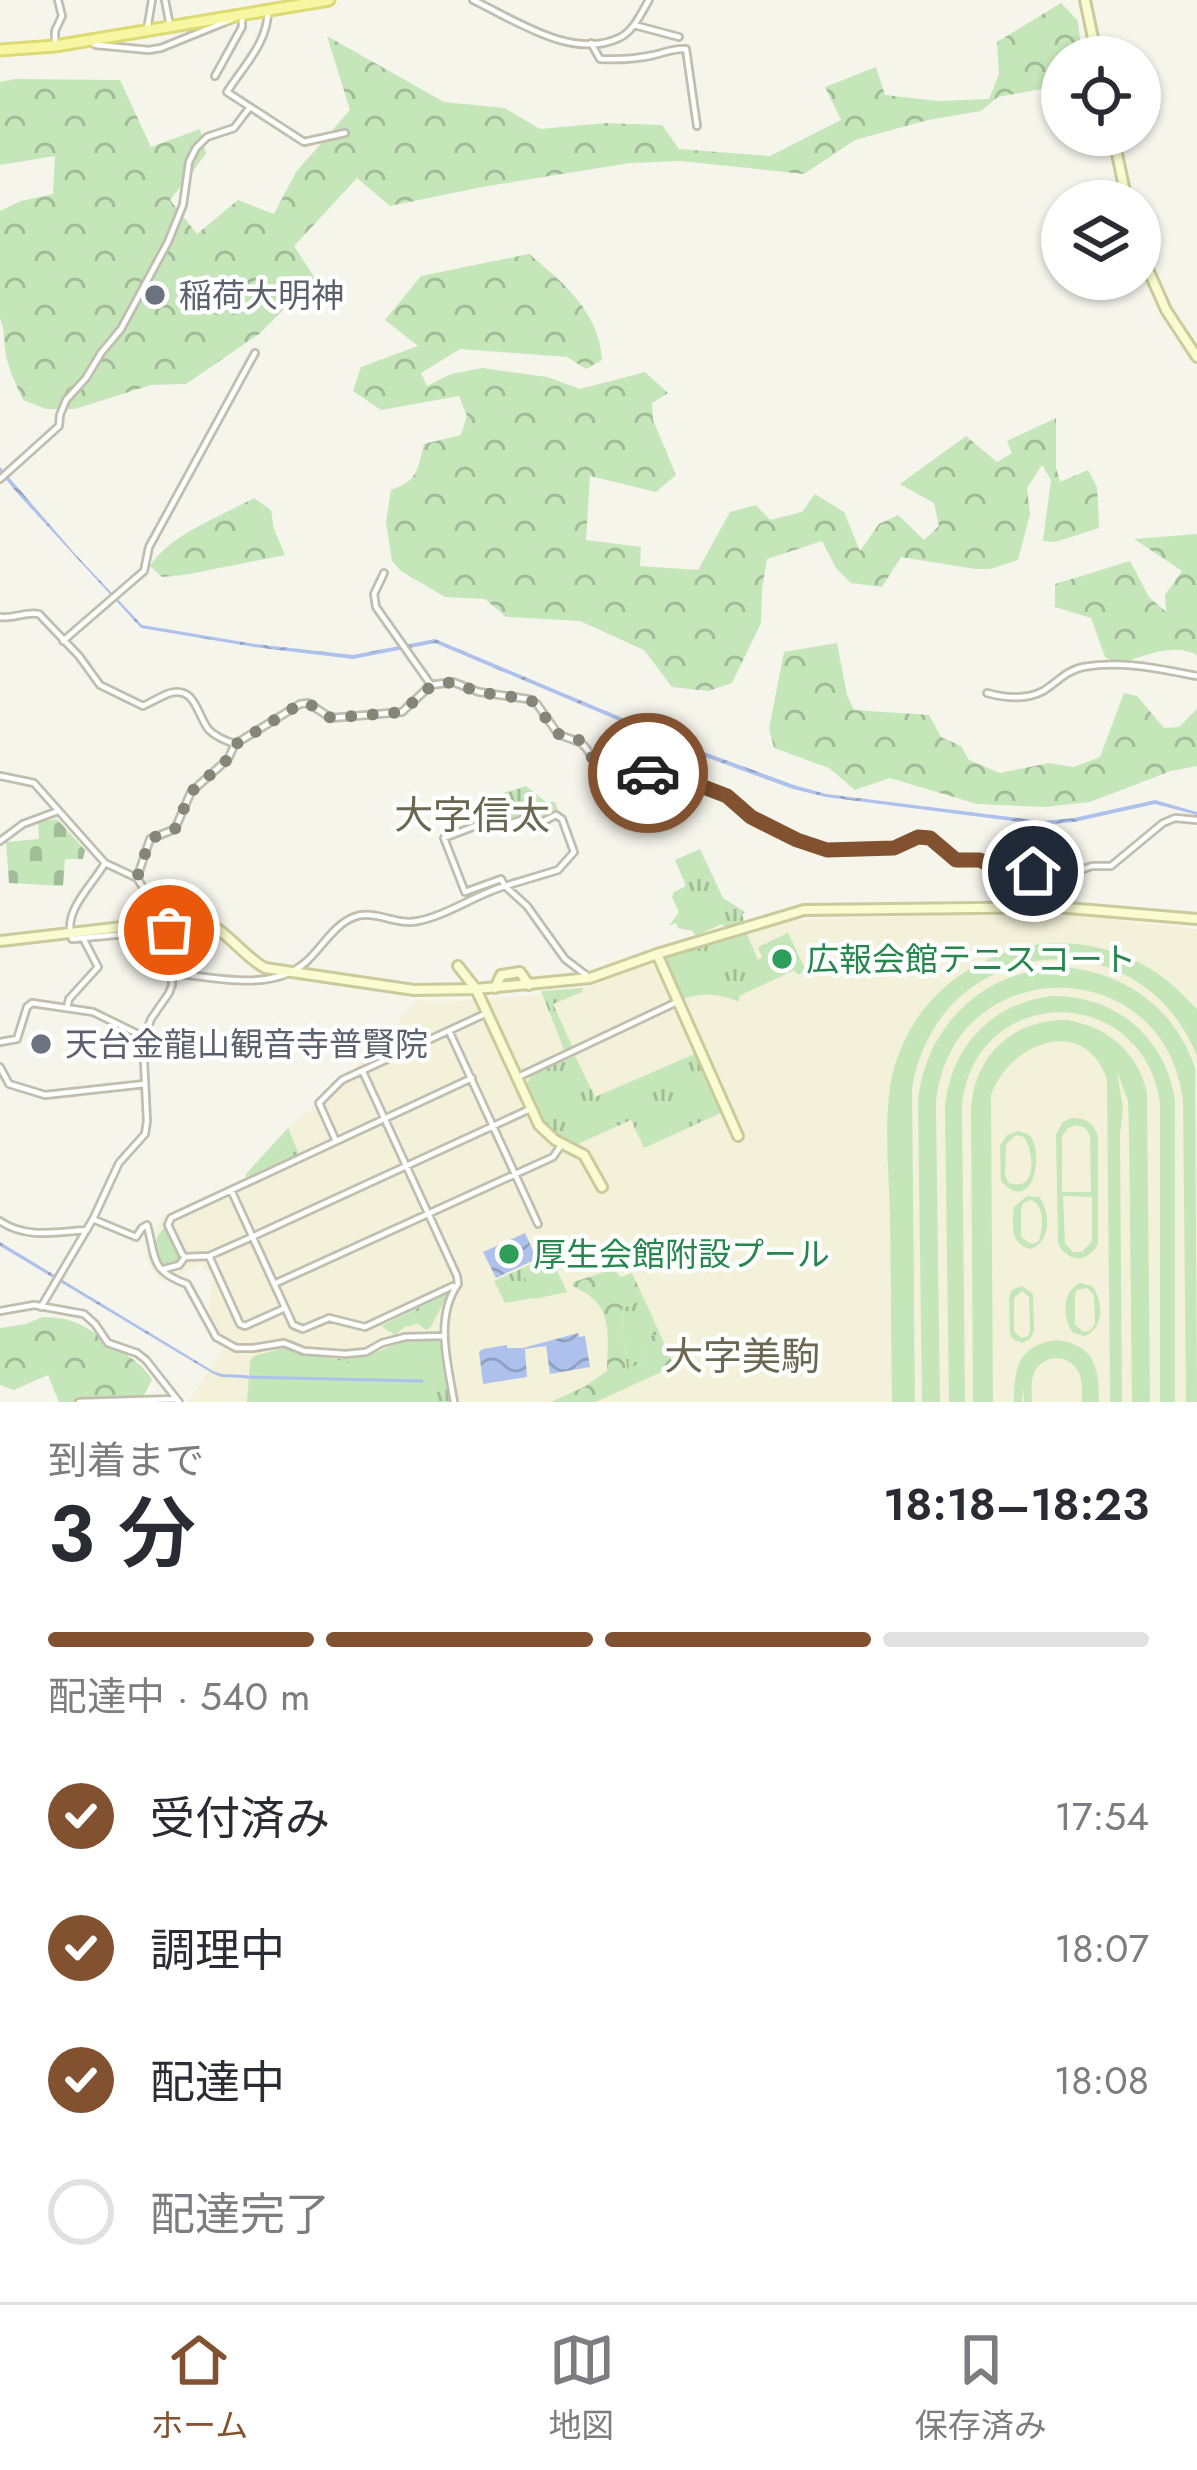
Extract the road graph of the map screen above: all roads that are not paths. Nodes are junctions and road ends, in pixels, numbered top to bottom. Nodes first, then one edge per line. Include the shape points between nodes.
1 (58, 0) edge
2 (152, 0) edge
3 (165, 0) edge
4 (329, 0) edge
5 (473, 0) edge
6 (649, 0) edge
7 (1084, 0) edge
8 (268, 10) junction
9 (246, 12) junction
10 (634, 25) junction
11 (170, 26) junction
12 (147, 30) junction
13 (1092, 36) edge
14 (679, 37) dead end
15 (88, 40) junction
16 (592, 43) junction
17 (56, 46) junction
18 (0, 50) edge
19 (214, 76) dead end
20 (250, 107) junction
21 (697, 126) dead end
22 (345, 133) dead end
23 (1161, 299) edge
24 (255, 353) dead end
25 (1197, 357) edge
26 (0, 479) edge
27 (384, 572) dead end
28 (0, 617) edge
29 (63, 641) junction
30 (1197, 676) edge
31 (431, 686) junction
32 (987, 693) dead end
33 (236, 744) junction
34 (0, 776) edge
35 (58, 811) junction
36 (1197, 820) edge
37 (0, 842) edge
38 (105, 863) junction
39 (137, 878) junction
40 (505, 886) junction
41 (464, 892) junction
42 (460, 903) junction
43 (1197, 919) edge
44 (169, 930) junction
45 (69, 932) junction
46 (83, 940) junction
47 (0, 941) edge
48 (657, 954) junction
49 (458, 966) dead end
50 (172, 973) junction
51 (294, 973) junction
52 (590, 978) junction
53 (476, 989) junction
54 (679, 1001) junction
55 (67, 1008) junction
56 (487, 1013) junction
57 (449, 1031) junction
58 (144, 1037) junction
59 (0, 1042) edge
60 (0, 1067) edge
61 (363, 1072) junction
62 (472, 1078) junction
63 (516, 1078) junction
64 (145, 1084) junction
65 (532, 1108) junction
66 (384, 1119) junction
67 (494, 1126) junction
68 (739, 1136) dead end
69 (336, 1141) junction
70 (562, 1144) junction
71 (406, 1166) junction
72 (515, 1174) junction
73 (602, 1187) dead end
74 (231, 1190) junction
75 (427, 1214) junction
76 (93, 1220) junction
77 (0, 1221) edge
78 (538, 1224) dead end
79 (87, 1230) junction
80 (252, 1238) junction
81 (209, 1256) junction
82 (185, 1257) junction
83 (164, 1269) junction
84 (274, 1284) junction
85 (458, 1284) junction
86 (41, 1306) junction
87 (285, 1308) junction
88 (0, 1311) edge
89 (444, 1336) junction
90 (178, 1401) edge
91 (79, 1402) edge
92 (454, 1402) edge

1 - 17 street
2 - 12 street
3 - 11 street
4 - 8 main road
5 - 16 street via 561,42
6 - 10 street
7 - 13 street
8 - 9 main road
8 - 20 street via 263,39 227,92
9 - 11 main road
9 - 15 street via 149,50
9 - 19 street
10 - 14 street
10 - 16 street via 620,38
11 - 12 main road
12 - 15 main road
15 - 17 main road
16 - 21 street via 600,59 624,61 686,49
17 - 18 main road
20 - 22 street via 304,142
20 - 26 street via 234,128 196,148 176,226 121,329 66,400 59,426
23 - 25 street
24 - 29 street via 149,547 144,571
27 - 31 street via 376,607
28 - 29 street via 39,614
29 - 33 street via 112,692 143,706 181,692 207,728
30 - 32 street via 1106,664 1063,674 1024,697
31 - 33 street via 391,715 331,718 300,704
31 - 36 street via 453,682 524,697 594,761 701,786 827,850 930,838 956,860 980,860 1004,873 1075,872 1111,866 1163,823
33 - 39 street via 191,792 175,829 150,839
34 - 35 street via 34,783
35 - 37 street
35 - 38 street
38 - 39 street
38 - 45 street via 72,913
39 - 44 street, bridge
40 - 41 street via 501,879
40 - 41 street via 558,870 574,853 562,819 538,824 530,817 487,831 478,825 444,838
40 - 42 street
40 - 52 street
41 - 42 street
42 - 51 street via 418,921 364,914 346,920
43 - 48 street via 1056,907 804,910
44 - 46 street
44 - 50 street
45 - 46 street
45 - 47 street
45 - 51 street via 203,921 256,963
46 - 55 street via 98,968
48 - 52 street
48 - 54 street
49 - 53 street
50 - 51 street via 236,980
50 - 58 street via 170,994
51 - 53 street via 414,990
52 - 53 street
53 - 56 street
54 - 63 street
54 - 68 street
55 - 58 street
55 - 59 street via 29,1004 17,1039
56 - 57 street
56 - 63 street
57 - 61 street
57 - 62 street
58 - 64 street
60 - 64 street via 9,1084 45,1095
61 - 66 street
61 - 69 street via 320,1103
62 - 66 street
62 - 67 street
63 - 65 street
64 - 76 street via 145,1134 119,1163
65 - 67 street
65 - 70 street via 544,1132
66 - 69 street
66 - 71 street
67 - 71 street
67 - 72 street
69 - 74 street
70 - 72 street via 553,1157
70 - 73 street via 584,1155
71 - 75 street
71 - 80 street
72 - 75 street
72 - 78 street
74 - 80 street
74 - 82 street via 171,1218
75 - 84 street
75 - 85 street
76 - 79 street
76 - 83 street via 136,1237 147,1226 150,1252
77 - 79 street via 39,1234
79 - 86 street
80 - 81 street
80 - 84 street
81 - 82 street
81 - 87 street via 240,1324
82 - 83 street
83 - 89 street via 187,1284 216,1337 236,1348 284,1343 344,1354
84 - 87 street
85 - 87 street via 365,1327 329,1318 303,1329
85 - 89 street
86 - 88 street
86 - 90 street via 84,1314 108,1343 146,1360
89 - 92 street
90 - 91 street

